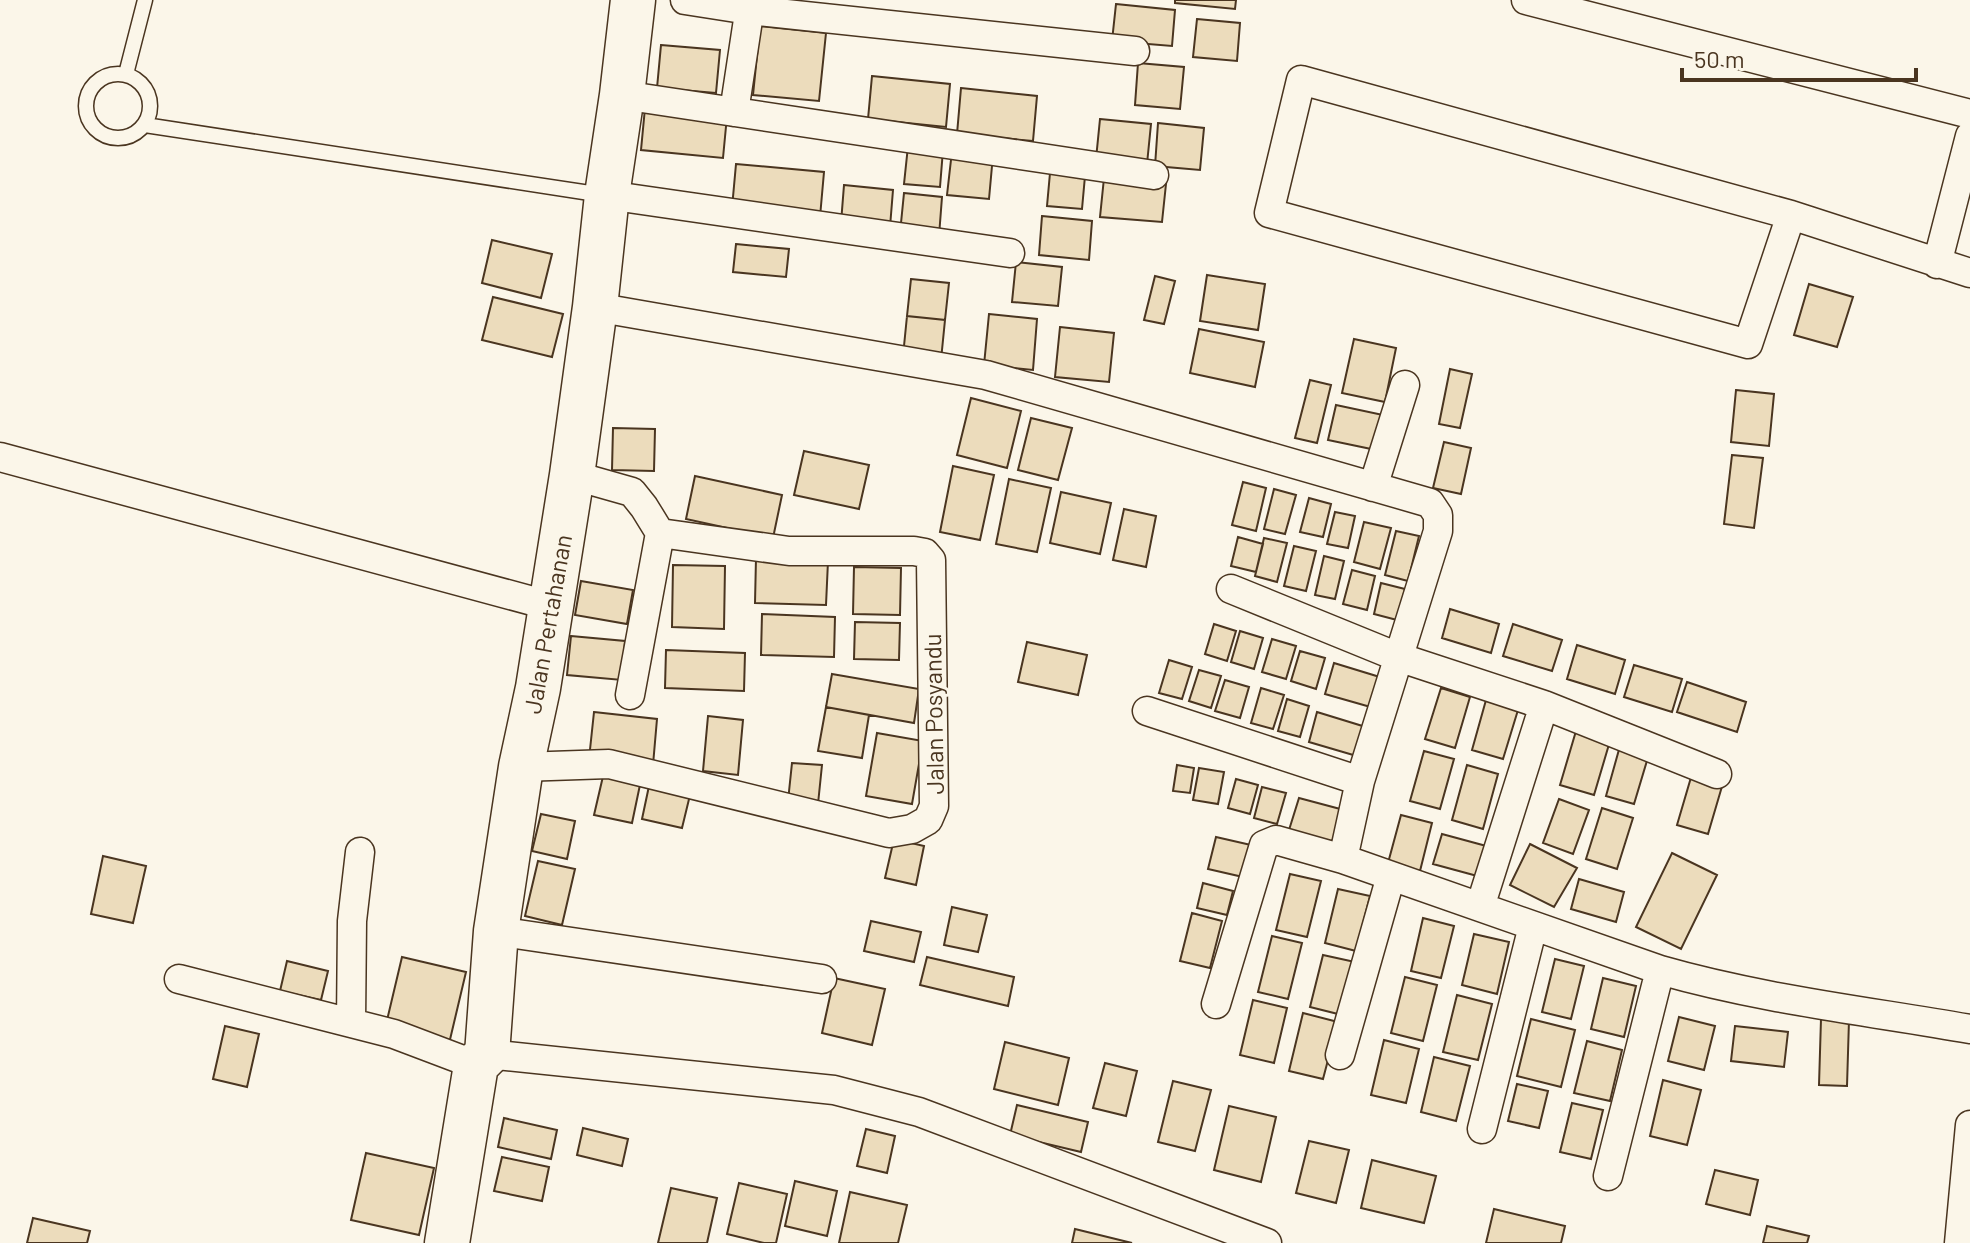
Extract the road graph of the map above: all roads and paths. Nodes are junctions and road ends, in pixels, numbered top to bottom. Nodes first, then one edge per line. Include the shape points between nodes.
1 (145, 0) edge
2 (633, 0) edge
3 (685, 0) edge
4 (1526, 0) edge
5 (750, 5) edge
6 (1135, 51) dead end
7 (126, 74) junction
8 (622, 95) junction
9 (734, 112) junction
10 (1970, 114) edge
11 (145, 125) junction
12 (1970, 136) edge
13 (1154, 175) dead end
14 (607, 195) junction
15 (1791, 215) junction
16 (1010, 253) dead end
17 (1937, 264) junction
18 (1970, 273) edge
19 (595, 307) junction
20 (1405, 385) dead end
21 (0, 457) edge
22 (572, 475) junction
23 (1373, 487) junction
24 (660, 533) junction
25 (1231, 589) dead end
26 (551, 606) junction
27 (1398, 657) junction
28 (630, 695) dead end
29 (1544, 705) junction
30 (1147, 711) dead end
31 (521, 767) junction
32 (1717, 774) dead end
33 (1360, 781) junction
34 (360, 852) dead end
35 (1343, 859) junction
36 (1391, 876) junction
37 (1480, 907) junction
38 (1533, 926) junction
39 (496, 931) junction
40 (1660, 970) junction
41 (179, 979) dead end
42 (822, 979) dead end
43 (1216, 1004) dead end
44 (351, 1023) junction
45 (1970, 1029) edge
46 (1340, 1055) dead end
47 (482, 1059) junction
48 (1970, 1125) edge
49 (1482, 1129) dead end
50 (1608, 1176) dead end
51 (447, 1243) edge
52 (1267, 1243) edge
53 (1959, 1243) edge

1 - 7 lane
2 - 8 main road, Jalan Pertahanan
3 - 5 street
4 - 10 street
5 - 6 street
5 - 9 street
7 - 11 lane via 147,89 151,101
7 - 11 lane via 101,78 92,87 86,111 90,123 111,138 135,134
8 - 9 street
8 - 14 main road, Jalan Pertahanan
9 - 13 street
11 - 14 lane
12 - 17 street
14 - 16 street
14 - 19 main road, Jalan Pertahanan
15 - 15 street via 1301,80 1269,213 1748,344
15 - 17 street
17 - 18 street
19 - 22 main road, Jalan Pertahanan
19 - 23 street via 986,375
20 - 23 street
21 - 26 street
22 - 24 street via 632,492
22 - 26 main road, Jalan Pertahanan
23 - 27 street via 1430,503 1438,515 1438,531
24 - 28 street
24 - 31 street, Jalan Posyandu via 789,551 925,553 931,560 934,806 928,820 889,833 609,764
25 - 27 street
26 - 31 main road, Jalan Pertahanan
27 - 29 street
27 - 33 street
29 - 32 street
29 - 37 street
30 - 33 street
31 - 39 main road, Jalan Pertahanan
33 - 35 street
34 - 44 street via 352,921
35 - 36 street
35 - 43 street via 1276,840 1264,845
36 - 37 street
36 - 46 street
37 - 38 street
38 - 40 street
38 - 49 street
39 - 42 street
39 - 47 main road, Jalan Pertahanan
40 - 45 street via 1733,989
40 - 50 street
41 - 44 street
44 - 47 street
47 - 51 main road, Jalan Pertahanan
47 - 52 street via 834,1090 919,1112
48 - 53 street

